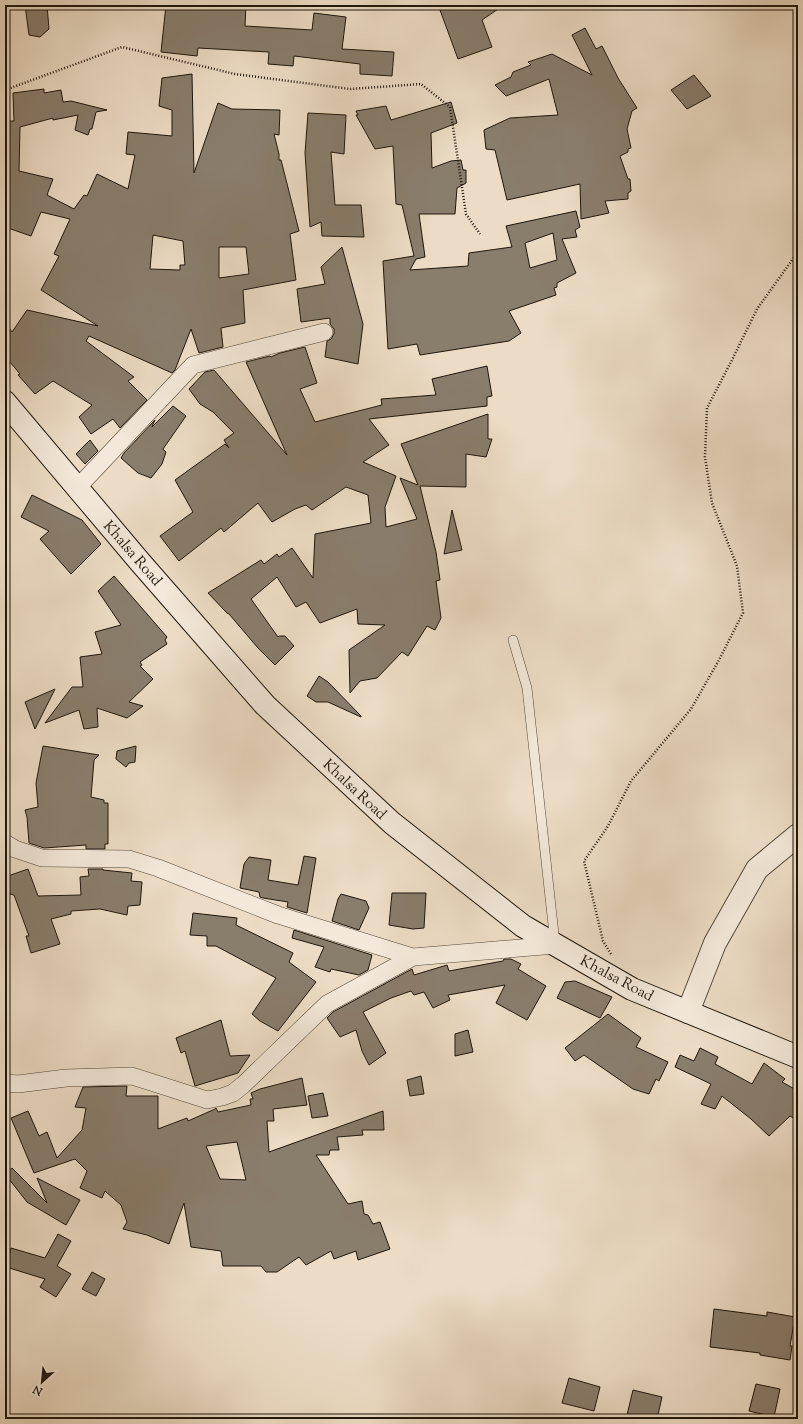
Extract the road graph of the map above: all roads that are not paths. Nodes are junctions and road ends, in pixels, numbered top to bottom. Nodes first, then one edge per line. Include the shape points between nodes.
1 (324, 332) dead end
2 (5, 402) edge
3 (78, 488) junction
4 (513, 640) dead end
5 (798, 835) edge
6 (5, 844) edge
7 (556, 945) junction
8 (413, 957) junction
9 (688, 1012) junction
10 (798, 1057) edge
11 (5, 1083) edge

1 - 3 street via 193,365
2 - 3 main road, Khalsa Road
3 - 7 main road, Khalsa Road via 265,705 392,823 523,926
4 - 7 lane via 527,688
5 - 9 main road via 757,869 715,943
6 - 8 street via 42,858 129,859 278,915
7 - 8 street
7 - 9 main road, Khalsa Road via 632,989
8 - 11 street via 327,1004 233,1094 207,1100 132,1076
9 - 10 main road, Khalsa Road

